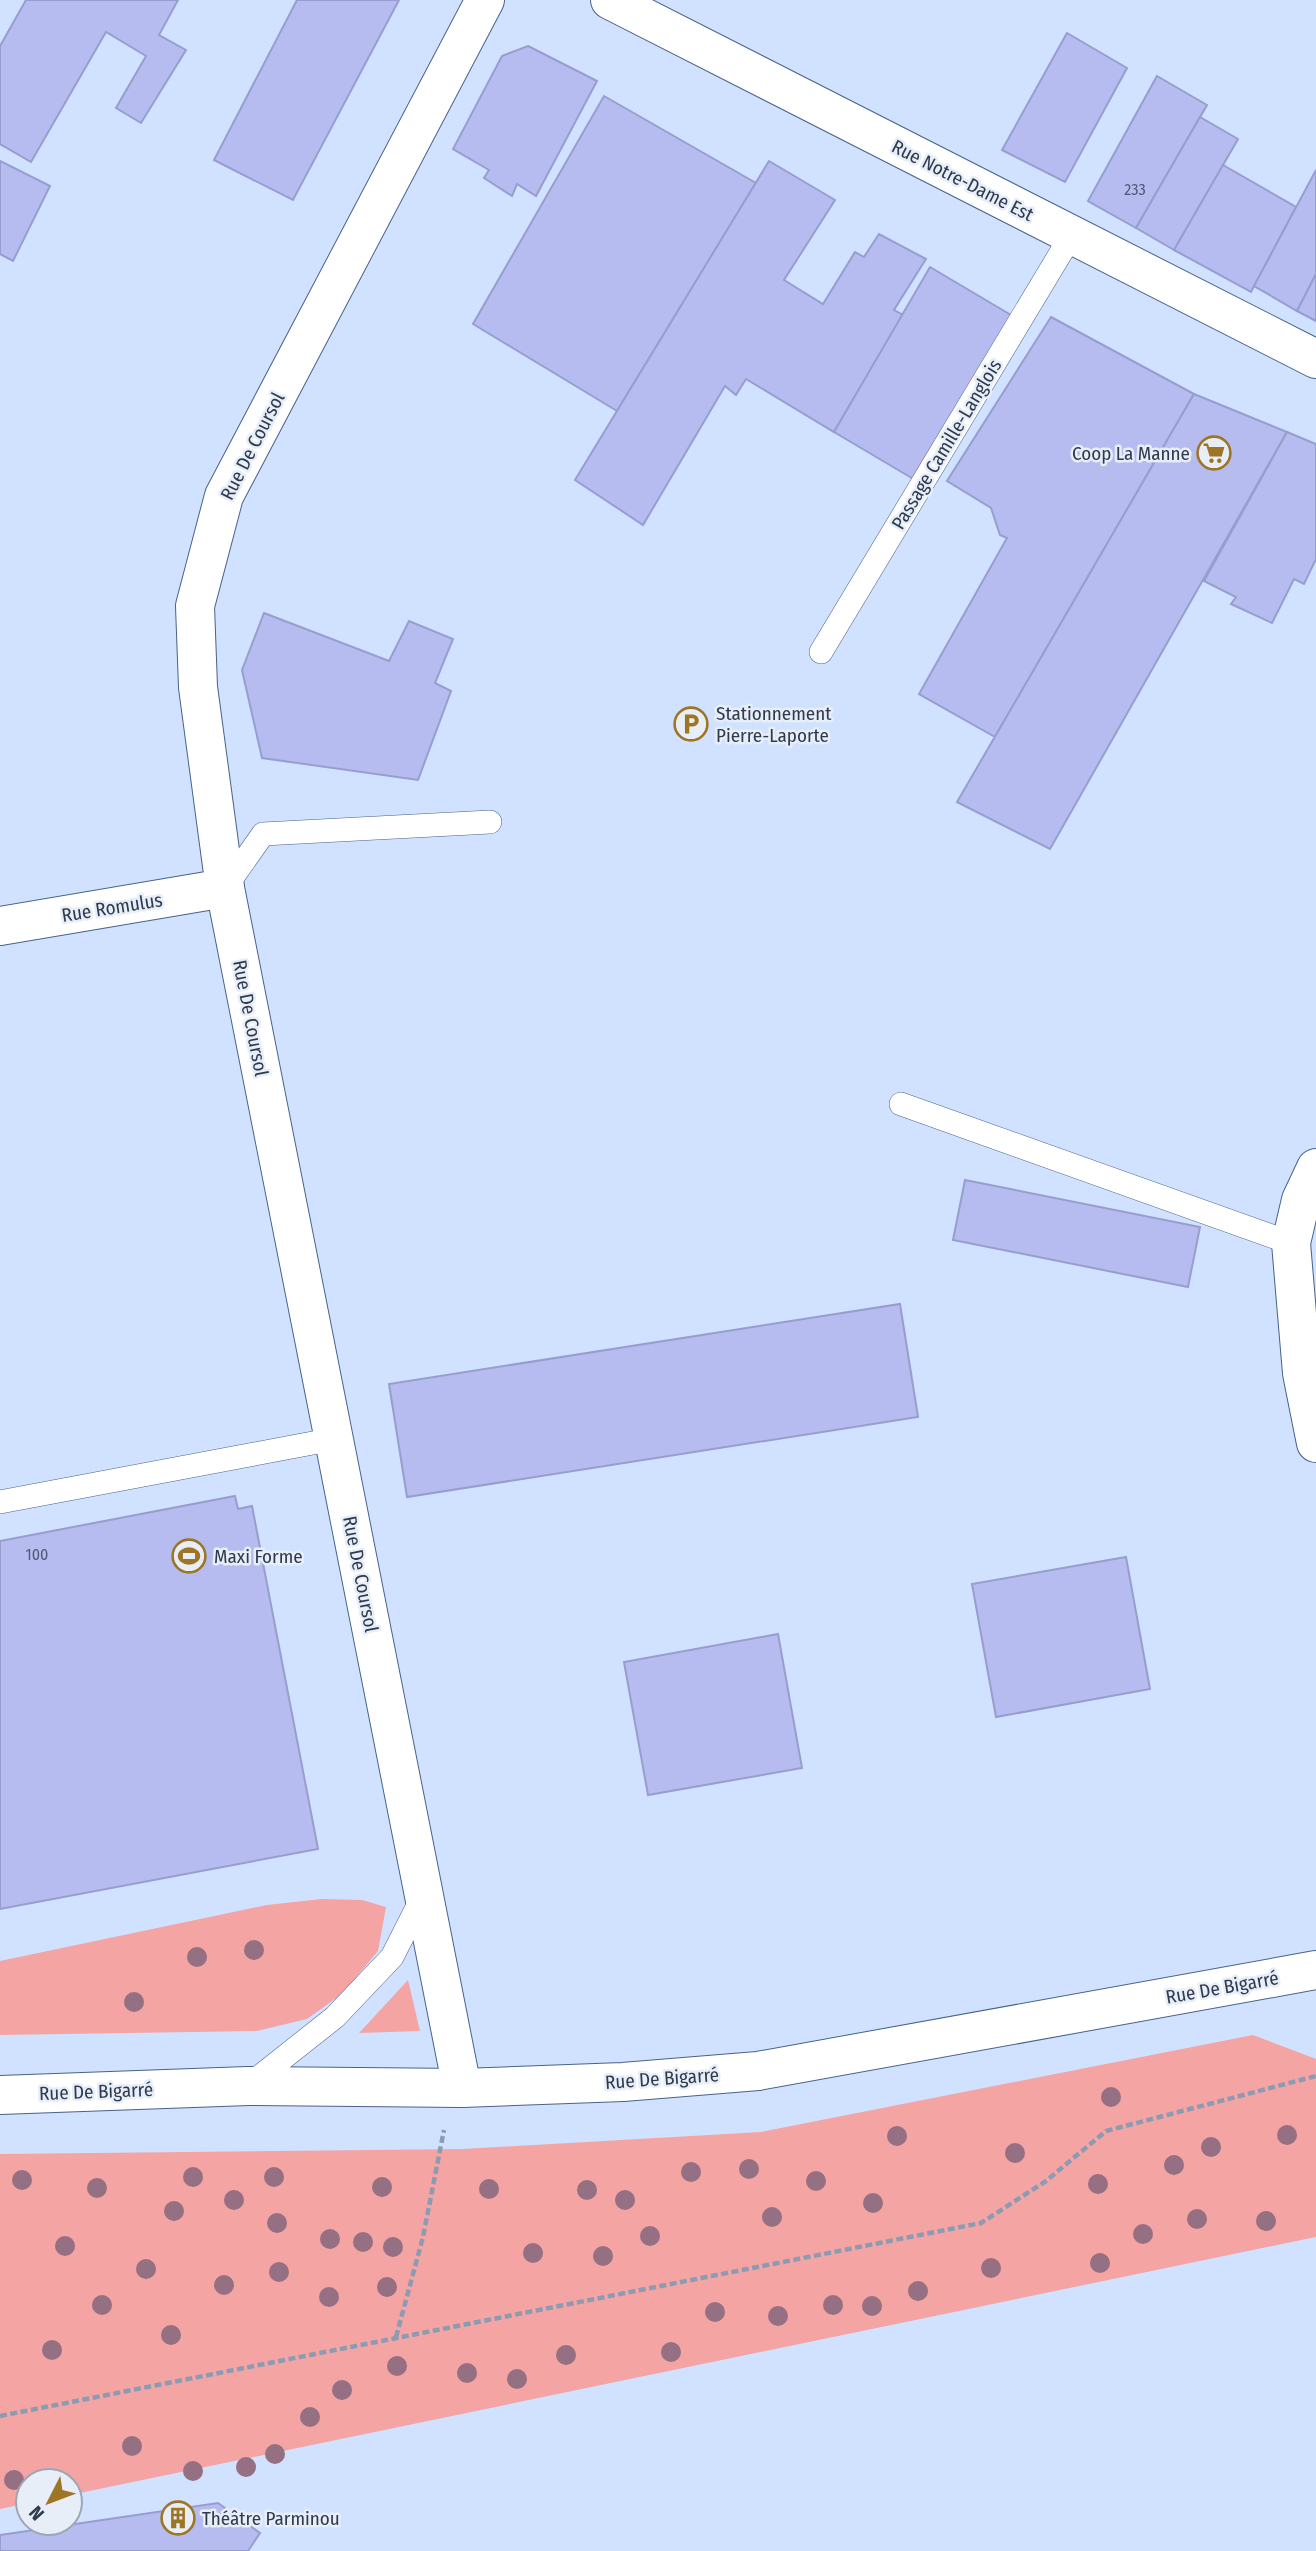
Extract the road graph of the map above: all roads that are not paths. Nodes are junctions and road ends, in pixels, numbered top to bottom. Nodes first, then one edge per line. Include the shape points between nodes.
1 (485, 0) edge
2 (610, 0) edge
3 (1072, 236) junction
4 (1316, 359) edge
5 (821, 652) dead end
6 (490, 822) dead end
7 (225, 888) junction
8 (0, 926) edge
9 (901, 1104) dead end
10 (1316, 1168) edge
11 (1291, 1243) junction
12 (334, 1439) junction
13 (1316, 1443) edge
14 (0, 1502) edge
15 (424, 1894) junction
16 (1316, 1970) edge
17 (248, 2086) junction
18 (456, 2088) junction
19 (0, 2095) edge

1 - 7 street, Rue De Coursol via 224,496 195,606 198,687
2 - 3 street, Rue Notre-Dame Est
3 - 4 street, Rue Notre-Dame Est
3 - 5 lane, Passage Camille-Langlois
6 - 7 lane via 263,834
7 - 8 street, Rue Romulus
7 - 12 street, Rue De Coursol
9 - 11 lane
10 - 11 street via 1301,1200
11 - 13 street via 1302,1373
12 - 14 lane
12 - 15 street, Rue De Coursol
15 - 17 lane via 392,1957 335,2017
15 - 18 street, Rue De Coursol
16 - 18 street, Rue De Bigarré via 758,2071
17 - 18 street, Rue De Bigarré
17 - 19 street, Rue De Bigarré

